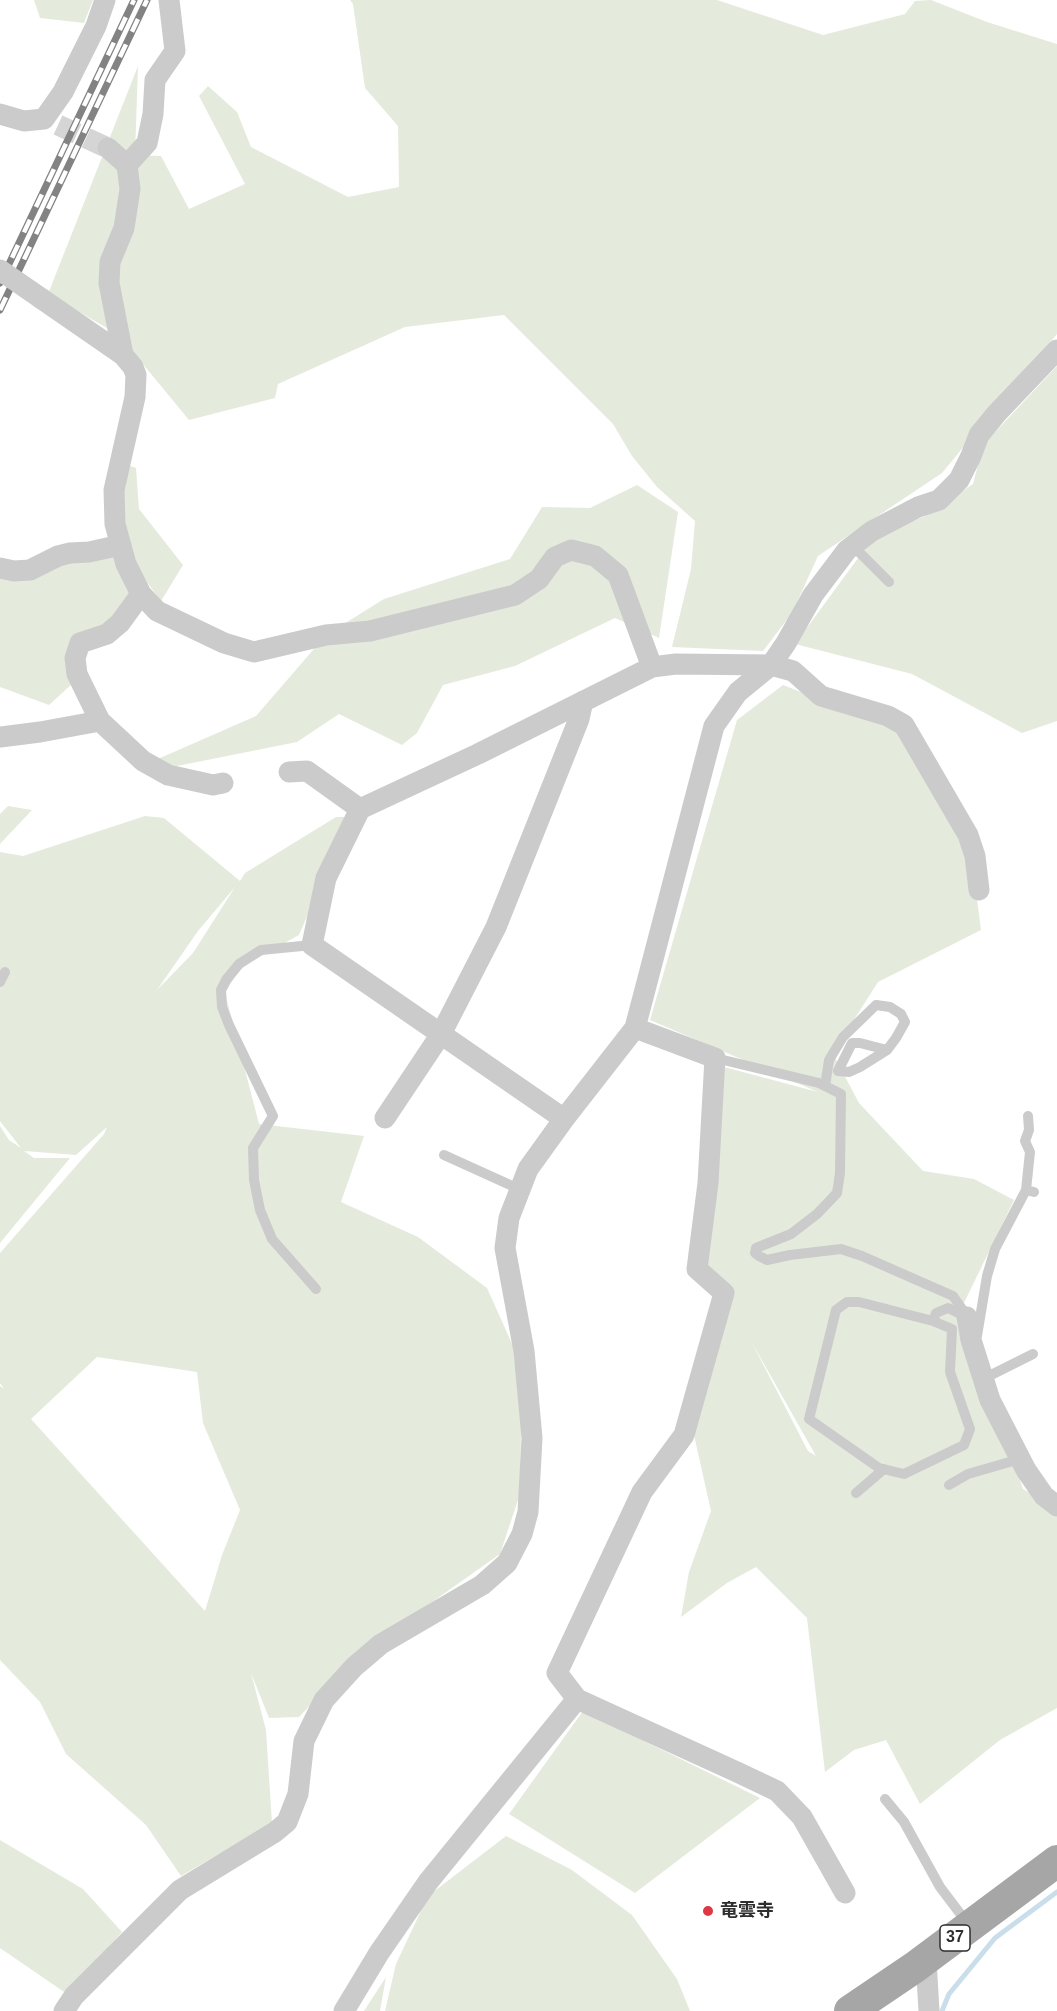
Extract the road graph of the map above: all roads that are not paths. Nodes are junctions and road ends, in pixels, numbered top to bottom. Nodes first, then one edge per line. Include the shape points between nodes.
1 (105, 0) edge
2 (169, 0) edge
3 (0, 114) edge
4 (108, 148) tunnel mouth
5 (127, 165) junction
6 (0, 270) edge
7 (1057, 350) edge
8 (123, 355) junction
9 (121, 545) junction
10 (853, 546) junction
11 (0, 568) edge
12 (890, 582) dead end
13 (141, 594) junction
14 (771, 665) junction
15 (652, 667) junction
16 (583, 701) junction
17 (100, 721) junction
18 (0, 737) edge
19 (289, 772) dead end
20 (223, 783) dead end
21 (360, 809) junction
22 (979, 890) dead end
23 (312, 945) junction
24 (635, 1028) junction
25 (441, 1034) junction
26 (847, 1040) junction
27 (887, 1050) junction
28 (715, 1058) junction
29 (825, 1086) junction
30 (1028, 1116) dead end
31 (385, 1118) dead end
32 (564, 1119) junction
33 (444, 1155) dead end
34 (519, 1189) junction
35 (316, 1289) dead end
36 (967, 1317) junction
37 (933, 1321) junction
38 (974, 1351) junction
39 (1033, 1354) dead end
40 (983, 1378) junction
41 (1020, 1459) junction
42 (884, 1469) junction
43 (949, 1485) dead end
44 (856, 1492) dead end
45 (1057, 1506) edge
46 (577, 1699) junction
47 (885, 1799) dead end
48 (1057, 1861) edge
49 (845, 1893) dead end
50 (970, 1926) junction
51 (926, 1959) junction
52 (64, 2011) edge
53 (344, 2011) edge
54 (850, 2011) edge
55 (929, 2011) edge

1 - 3 street via 51,122 24,121
2 - 5 street via 175,51 155,80 147,143
4 - 5 street
5 - 8 street via 130,189 124,228 110,262 109,283
6 - 8 street, bridge
7 - 10 street via 979,435 959,480 939,500 872,531
8 - 9 street via 136,375 135,397 114,490 115,524
9 - 11 street via 58,556 30,570
9 - 13 street
10 - 12 lane
10 - 14 street via 813,595
13 - 15 street via 158,611 224,643 254,652 326,635 370,631 515,596 539,579 555,557 571,550 595,556 618,576
13 - 17 street via 120,623 106,634 80,643 75,657 77,674
14 - 15 street
14 - 22 street via 793,671 821,696 904,724 968,835
14 - 24 street via 738,692 714,726
15 - 16 street
16 - 21 street
16 - 25 street via 496,927
17 - 18 street
17 - 20 street via 143,761 168,775 213,785
19 - 21 street via 307,771
21 - 23 street via 326,878
23 - 25 street
23 - 35 lane via 261,950 238,964 221,990 229,1025 273,1116 253,1148 260,1210 272,1239
24 - 28 street
24 - 32 street
25 - 31 street
25 - 32 street
26 - 27 lane
26 - 27 lane via 838,1071 849,1072
26 - 27 lane via 876,1005 890,1007 905,1022
26 - 29 lane via 830,1060
28 - 29 lane
28 - 46 street via 708,1183 697,1269 724,1293 684,1435 642,1492 557,1673
29 - 36 lane via 841,1094 837,1193 791,1234 756,1248 755,1252 767,1260 841,1249 953,1296
30 - 38 lane via 1025,1142 1030,1152 1030,1191 995,1249
32 - 34 street via 528,1169
33 - 34 lane
34 - 52 street via 509,1218 505,1248 524,1352 532,1437 528,1512 507,1563 482,1585 381,1644 354,1667 324,1700 304,1741 298,1794 287,1822 180,1890 74,1996
36 - 37 lane via 948,1308 936,1312
36 - 38 street
37 - 42 lane via 952,1329 950,1372 969,1429 964,1444 904,1474
37 - 42 lane via 859,1302 847,1302 836,1310 809,1419
38 - 40 street
39 - 40 lane
40 - 41 street
41 - 43 lane via 968,1474
41 - 45 street via 1044,1496
42 - 44 lane
46 - 49 street via 777,1791 802,1817
46 - 53 street via 428,1882
47 - 50 lane via 904,1822 940,1887
48 - 50 main road, 37
50 - 51 main road, 37
51 - 54 main road, 37
51 - 55 street

